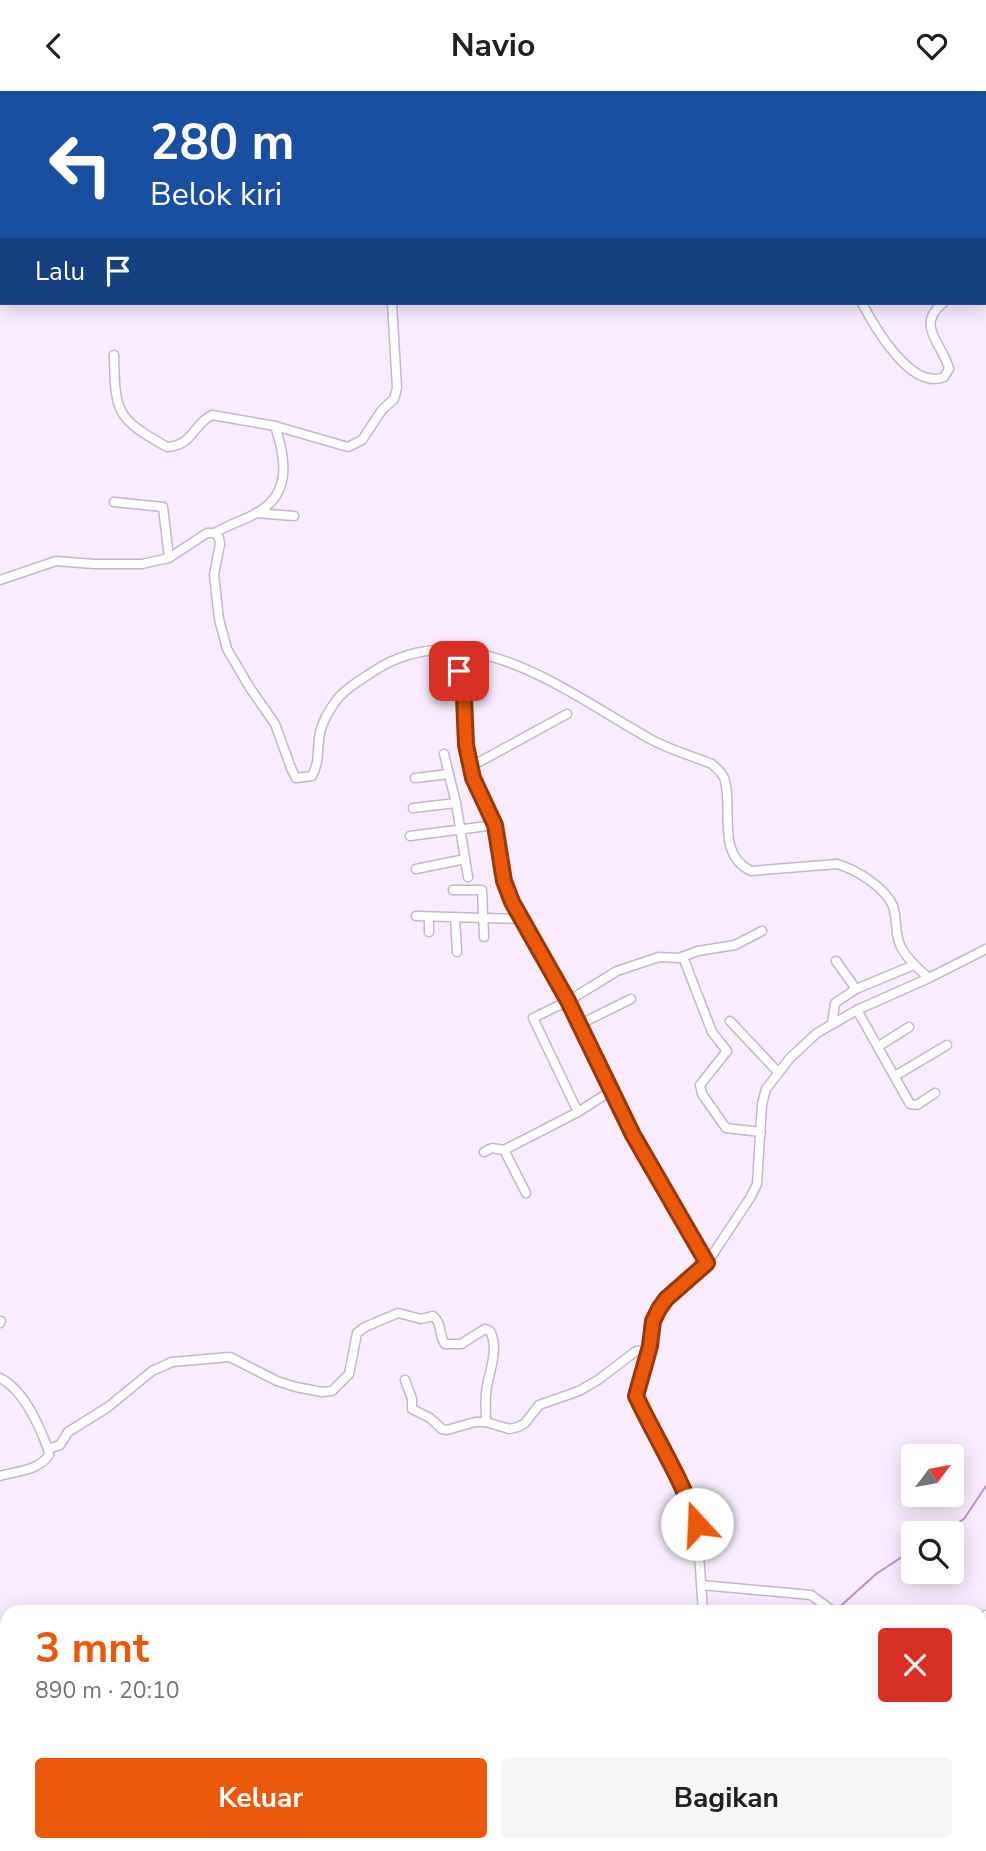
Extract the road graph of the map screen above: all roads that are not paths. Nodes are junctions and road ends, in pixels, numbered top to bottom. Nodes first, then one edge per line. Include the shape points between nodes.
1 (392, 305) edge
2 (863, 305) edge
3 (941, 305) edge
4 (114, 355) dead end
5 (275, 426) junction
6 (114, 502) dead end
7 (256, 513) junction
8 (294, 516) dead end
9 (215, 533) junction
10 (169, 558) junction
11 (3, 577) edge
12 (448, 650) junction
13 (567, 714) dead end
14 (444, 754) dead end
15 (470, 767) junction
16 (449, 774) junction
17 (415, 778) dead end
18 (456, 803) junction
19 (413, 808) dead end
20 (495, 825) junction
21 (460, 830) junction
22 (410, 836) dead end
23 (465, 859) junction
24 (416, 869) dead end
25 (468, 877) dead end
26 (453, 890) dead end
27 (416, 916) dead end
28 (483, 916) junction
29 (429, 917) junction
30 (455, 917) junction
31 (522, 919) junction
32 (762, 931) dead end
33 (429, 932) dead end
34 (484, 937) dead end
35 (986, 949) edge
36 (457, 953) dead end
37 (683, 957) junction
38 (836, 961) dead end
39 (915, 965) junction
40 (929, 978) junction
41 (856, 989) junction
42 (631, 999) dead end
43 (568, 1001) junction
44 (857, 1010) junction
45 (730, 1021) dead end
46 (580, 1024) junction
47 (832, 1024) junction
48 (909, 1027) dead end
49 (947, 1045) dead end
50 (879, 1046) junction
51 (777, 1071) junction
52 (895, 1076) junction
53 (611, 1091) junction
54 (935, 1093) dead end
55 (578, 1112) junction
56 (761, 1132) junction
57 (504, 1150) junction
58 (484, 1152) dead end
59 (526, 1193) dead end
60 (707, 1263) junction
61 (648, 1350) junction
62 (0, 1378) edge
63 (405, 1380) dead end
64 (486, 1422) junction
65 (48, 1449) junction
66 (0, 1476) edge
67 (701, 1585) junction
68 (703, 1605) edge
69 (825, 1605) edge

1 - 5 street via 397,392 362,440 342,447
2 - 3 street via 903,362 925,377 937,379 949,369 932,335 934,312
4 - 5 street via 120,414 167,447 185,443 212,415
5 - 7 street via 285,474 271,501
6 - 10 street via 163,507
7 - 8 street
7 - 9 street
9 - 10 street via 207,533
9 - 12 street via 220,544 214,575 226,649 275,724 296,778 312,776 318,764 320,729 349,688 394,659
10 - 11 street via 142,564 56,561
12 - 15 street via 462,681
12 - 39 street via 506,660 579,696 655,742 712,764 725,778 726,821 740,865 751,871 849,867 892,905 900,944
13 - 15 street
14 - 16 street
15 - 20 street
16 - 17 street
16 - 18 street
18 - 19 street
18 - 21 street
20 - 21 street
20 - 31 street via 504,881
21 - 22 street
21 - 23 street
23 - 24 street
23 - 25 street
26 - 28 street via 482,890
27 - 29 street
28 - 30 street
28 - 31 street
28 - 34 street
29 - 30 street
29 - 33 street
30 - 36 street
31 - 43 street
32 - 37 street via 735,945
35 - 40 street
37 - 43 street via 659,957 617,971
37 - 56 street via 712,1032 727,1051 700,1085 702,1094 726,1128
38 - 41 street
39 - 40 street
39 - 41 street
40 - 44 street
41 - 47 street via 835,1003
42 - 46 street
43 - 46 street
43 - 55 street via 533,1021
44 - 47 street
44 - 50 street
45 - 51 street
46 - 53 street
47 - 51 street
48 - 50 street
49 - 52 street
50 - 52 street
51 - 56 street via 762,1104
52 - 54 street via 912,1106
53 - 55 street
53 - 60 street
55 - 57 street
56 - 60 street via 757,1184
57 - 58 street
57 - 59 street
60 - 61 street via 666,1299 653,1321
61 - 64 street via 636,1350 579,1391 545,1402 518,1427
61 - 67 street via 636,1396 697,1524
62 - 65 street via 19,1396
63 - 64 street via 412,1409 439,1428
64 - 65 street via 493,1355 489,1331 480,1331 461,1344 445,1344 436,1317 421,1319 397,1313 357,1333 349,1374 332,1391 277,1381 230,1357 172,1362 152,1371 68,1432 60,1445
65 - 66 street via 45,1461
67 - 68 street
67 - 69 street via 811,1595

